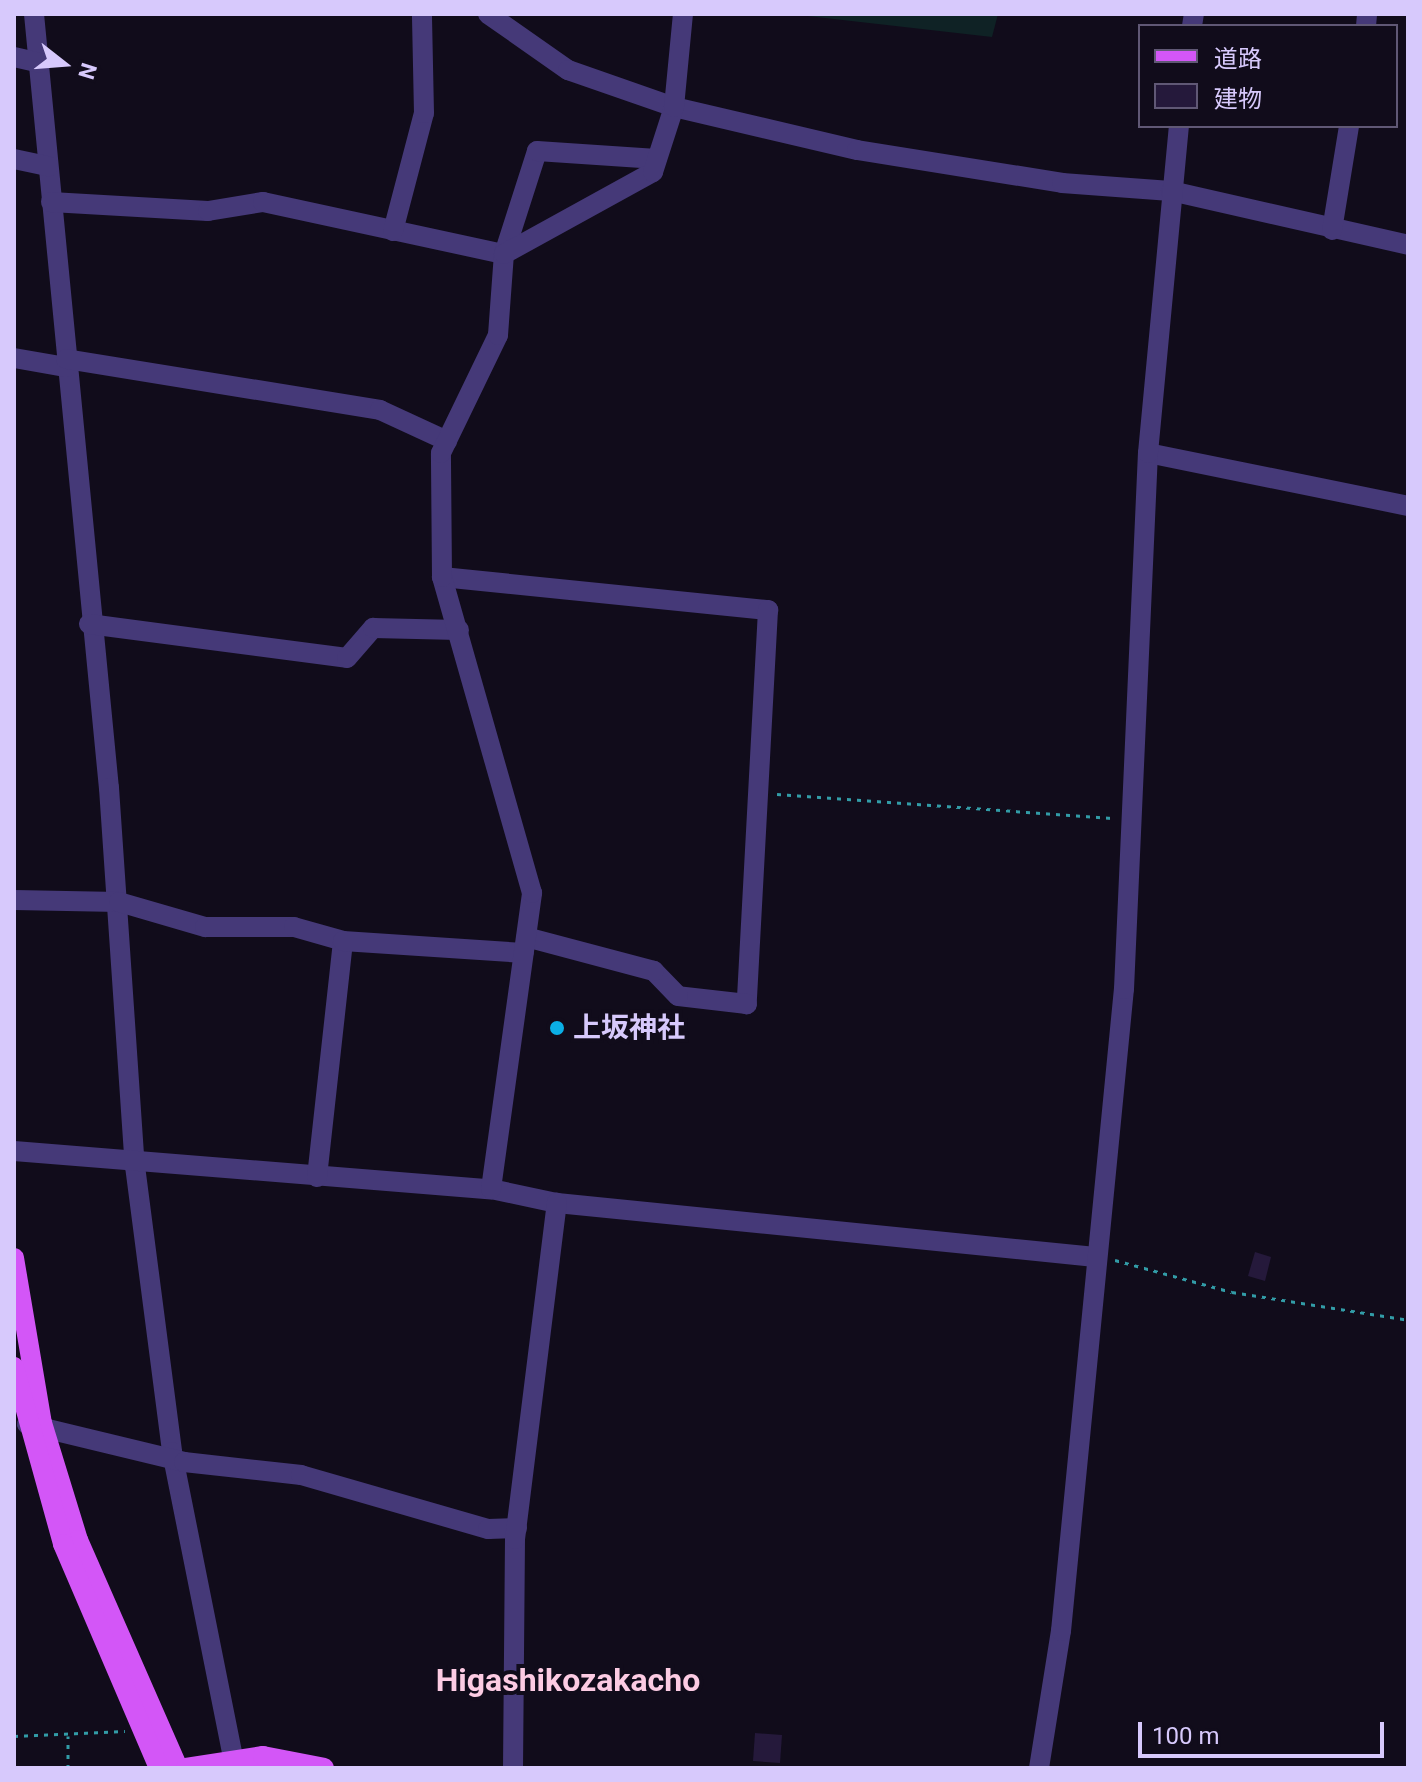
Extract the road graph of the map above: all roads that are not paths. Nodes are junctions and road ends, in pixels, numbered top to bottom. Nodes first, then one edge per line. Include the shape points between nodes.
1 (34, 14) edge
2 (422, 14) edge
3 (488, 14) edge
4 (683, 14) edge
5 (14, 57) edge
6 (39, 63) junction
7 (674, 107) junction
8 (1179, 128) edge
9 (1349, 128) edge
10 (14, 159) edge
11 (657, 159) junction
12 (48, 166) junction
13 (1171, 191) junction
14 (51, 202) junction
15 (1332, 230) junction
16 (393, 231) junction
17 (1408, 245) edge
18 (504, 254) junction
19 (14, 358) edge
20 (66, 363) junction
21 (447, 441) junction
22 (1148, 453) junction
23 (1408, 506) edge
24 (442, 577) junction
25 (89, 624) junction
26 (459, 630) junction
27 (14, 900) edge
28 (119, 902) junction
29 (343, 941) junction
30 (525, 945) junction
31 (14, 1151) edge
32 (135, 1166) junction
33 (317, 1177) junction
34 (491, 1189) junction
35 (557, 1203) junction
36 (1095, 1257) junction
37 (14, 1258) edge
38 (14, 1367) edge
39 (35, 1424) junction
40 (173, 1458) junction
41 (517, 1528) junction
42 (234, 1762) edge
43 (159, 1768) edge
44 (178, 1768) edge
45 (186, 1768) edge
46 (324, 1768) edge
47 (513, 1768) edge
48 (1039, 1768) edge

1 - 6 street
2 - 16 street via 424,113
3 - 7 street via 568,70
4 - 7 street
5 - 6 street
6 - 12 street
7 - 11 street
7 - 13 street via 857,150 1062,183
8 - 13 street
9 - 15 street
10 - 12 street
11 - 18 street via 653,172
11 - 18 street via 537,151
12 - 14 street
13 - 15 street
13 - 22 street
14 - 16 street via 208,211 263,202
14 - 20 street
15 - 17 street
16 - 18 street
18 - 21 street via 498,335
19 - 20 street
20 - 21 street via 380,410
20 - 25 street
21 - 24 street
22 - 23 street
22 - 36 street via 1136,820
24 - 26 street
24 - 30 street via 768,610 747,1004 678,996 654,971
25 - 26 street via 347,658 373,628
25 - 28 street
26 - 30 street via 532,893
27 - 28 street
28 - 29 street via 205,927 294,927
28 - 32 street
29 - 30 street
29 - 33 street
30 - 34 street
31 - 32 street
32 - 33 street
32 - 40 street
33 - 34 street
34 - 35 street
35 - 36 street
35 - 41 street
36 - 48 street via 1061,1631
37 - 39 main road
38 - 39 main road
39 - 40 street
39 - 43 main road via 63,1544
39 - 44 main road via 103,1603
40 - 41 street via 301,1475 488,1529
40 - 42 street
41 - 47 street
42 - 45 main road
42 - 46 main road

